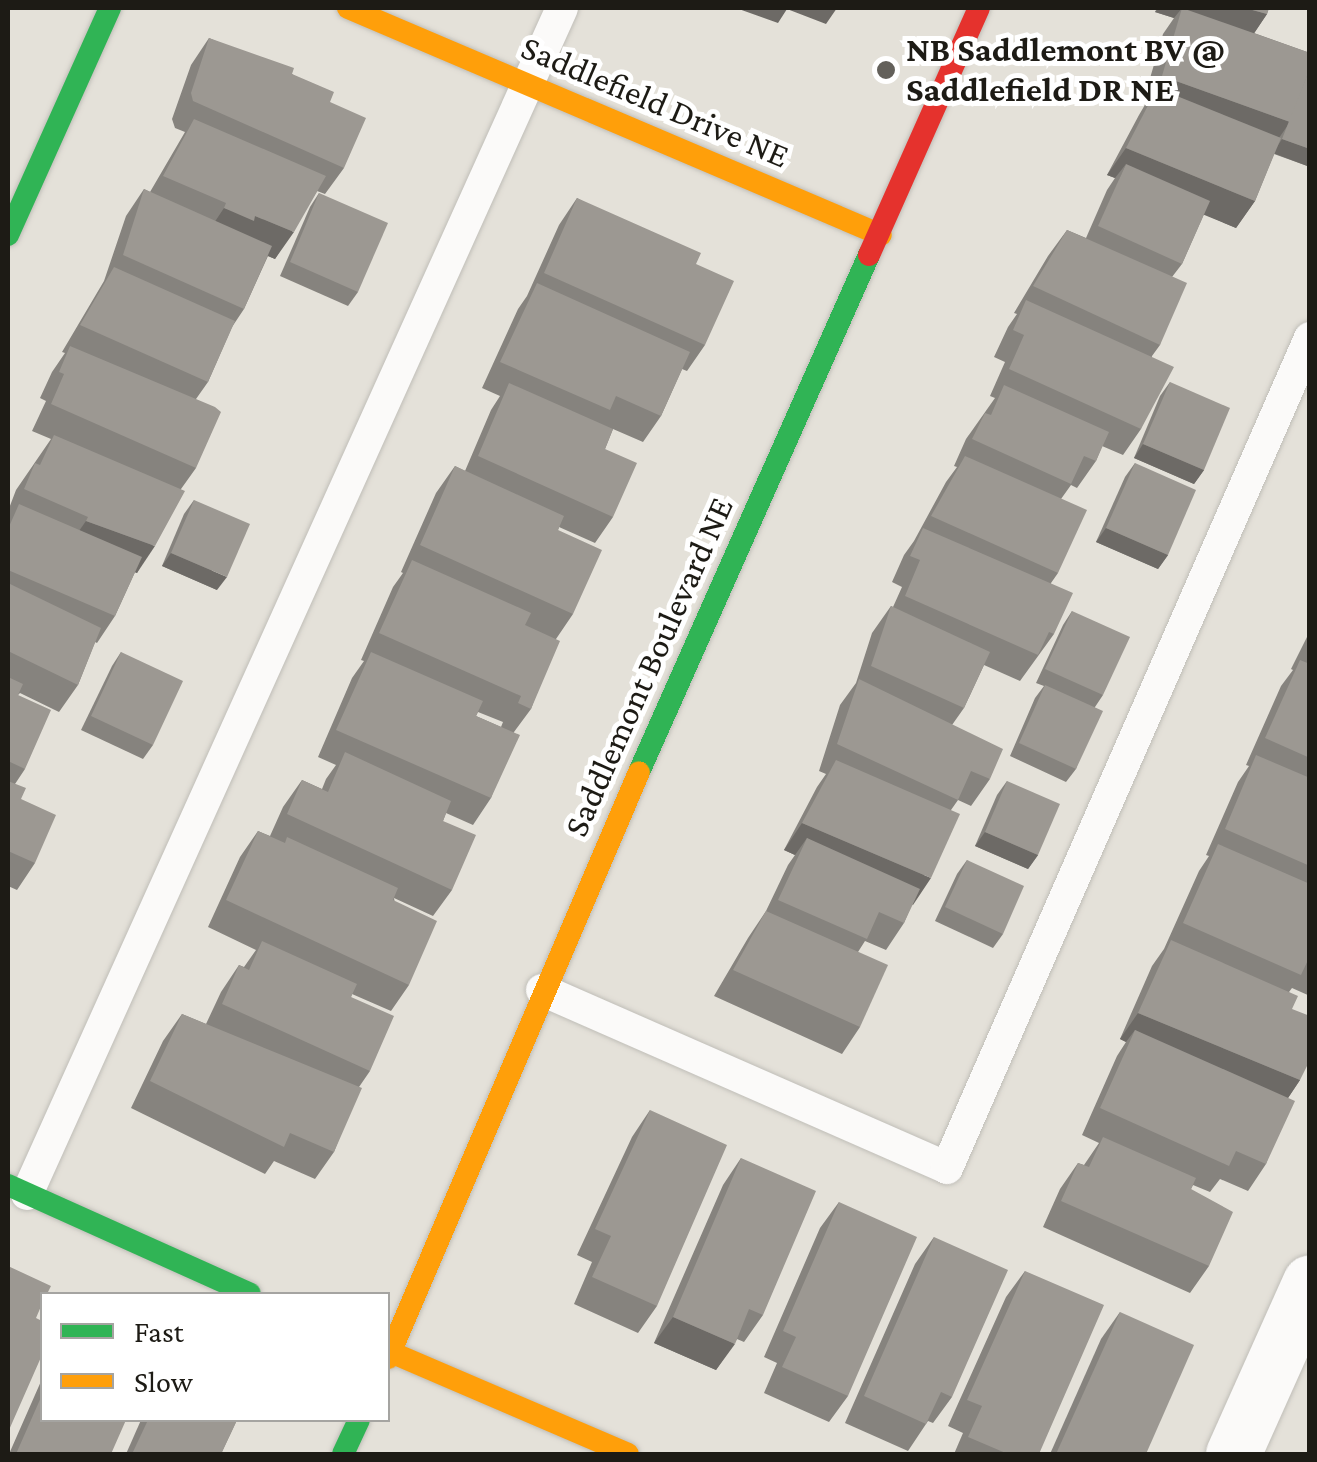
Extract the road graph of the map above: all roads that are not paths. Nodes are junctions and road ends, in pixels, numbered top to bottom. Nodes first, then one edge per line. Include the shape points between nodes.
1 (110, 8) edge
2 (348, 8) edge
3 (562, 8) edge
4 (979, 8) edge
5 (530, 88) junction
6 (8, 235) edge
7 (881, 235) junction
8 (1310, 338) edge
9 (542, 990) junction
10 (17, 1189) edge
11 (1310, 1282) edge
12 (246, 1292) edge
13 (390, 1349) edge
14 (390, 1355) edge
15 (358, 1422) edge
16 (343, 1454) edge
17 (628, 1454) edge
18 (1233, 1454) edge

1 - 6 street
2 - 5 street, Saddlefield Drive NE
3 - 5 lane
4 - 7 street, Saddlemont Boulevard NE
5 - 7 street, Saddlefield Drive NE
5 - 10 lane
7 - 9 street, Saddlemont Boulevard NE
8 - 9 lane via 946,1168
9 - 13 street, Saddlemont Boulevard NE
10 - 12 street
11 - 18 street
14 - 17 street
15 - 16 street

